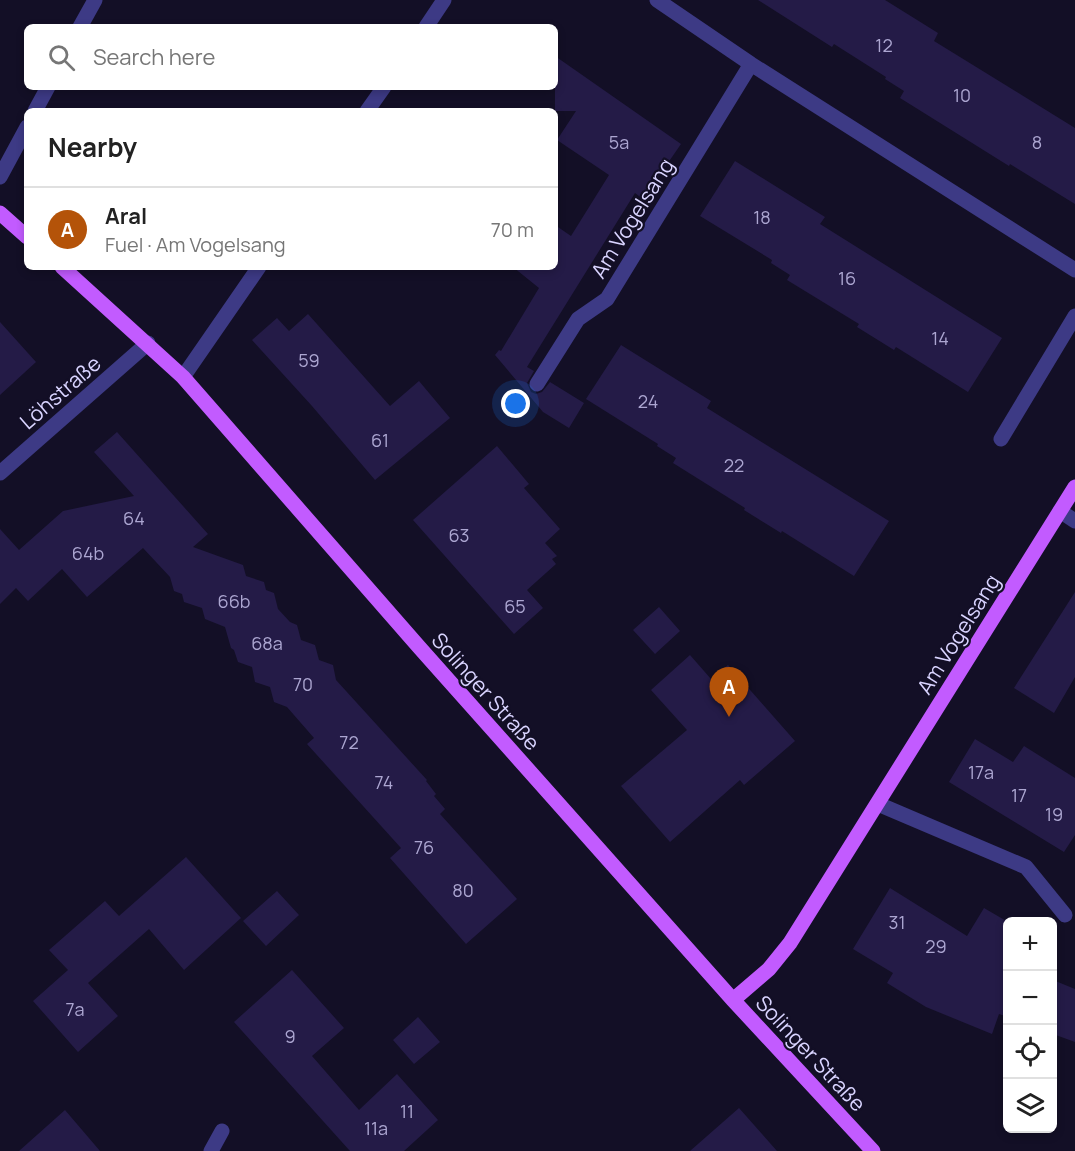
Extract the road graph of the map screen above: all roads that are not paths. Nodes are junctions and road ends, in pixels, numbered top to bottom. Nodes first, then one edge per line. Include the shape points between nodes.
1 (95, 0) edge
2 (444, 0) edge
3 (657, 0) edge
4 (82, 24) edge
5 (428, 24) edge
6 (751, 64) junction
7 (46, 90) edge
8 (382, 90) edge
9 (37, 108) edge
10 (370, 108) edge
11 (24, 133) edge
12 (0, 177) edge
13 (0, 213) edge
14 (24, 234) edge
15 (65, 270) edge
16 (258, 270) edge
17 (1075, 270) edge
18 (1075, 316) edge
19 (148, 343) junction
20 (183, 377) junction
21 (537, 384) dead end
22 (1001, 439) dead end
23 (0, 473) edge
24 (1075, 486) edge
25 (1060, 511) junction
26 (1075, 521) edge
27 (878, 804) junction
28 (1065, 915) dead end
29 (733, 1000) junction
30 (222, 1131) dead end
31 (211, 1151) edge
32 (873, 1151) edge

1 - 4 street
2 - 5 street
3 - 6 street
6 - 17 street
6 - 21 street, Am Vogelsang via 607,299 578,319
7 - 9 street
8 - 10 street
11 - 12 street
13 - 14 main road
15 - 19 main road, Solinger Straße
16 - 20 street
18 - 22 street
19 - 20 main road, Solinger Straße
19 - 23 street, Löhstraße
20 - 29 main road, Solinger Straße
24 - 25 main road, Am Vogelsang
25 - 26 street
25 - 27 main road, Am Vogelsang
27 - 28 street via 1026,867
27 - 29 main road, Am Vogelsang via 790,943 769,969
29 - 32 main road, Solinger Straße
30 - 31 street

